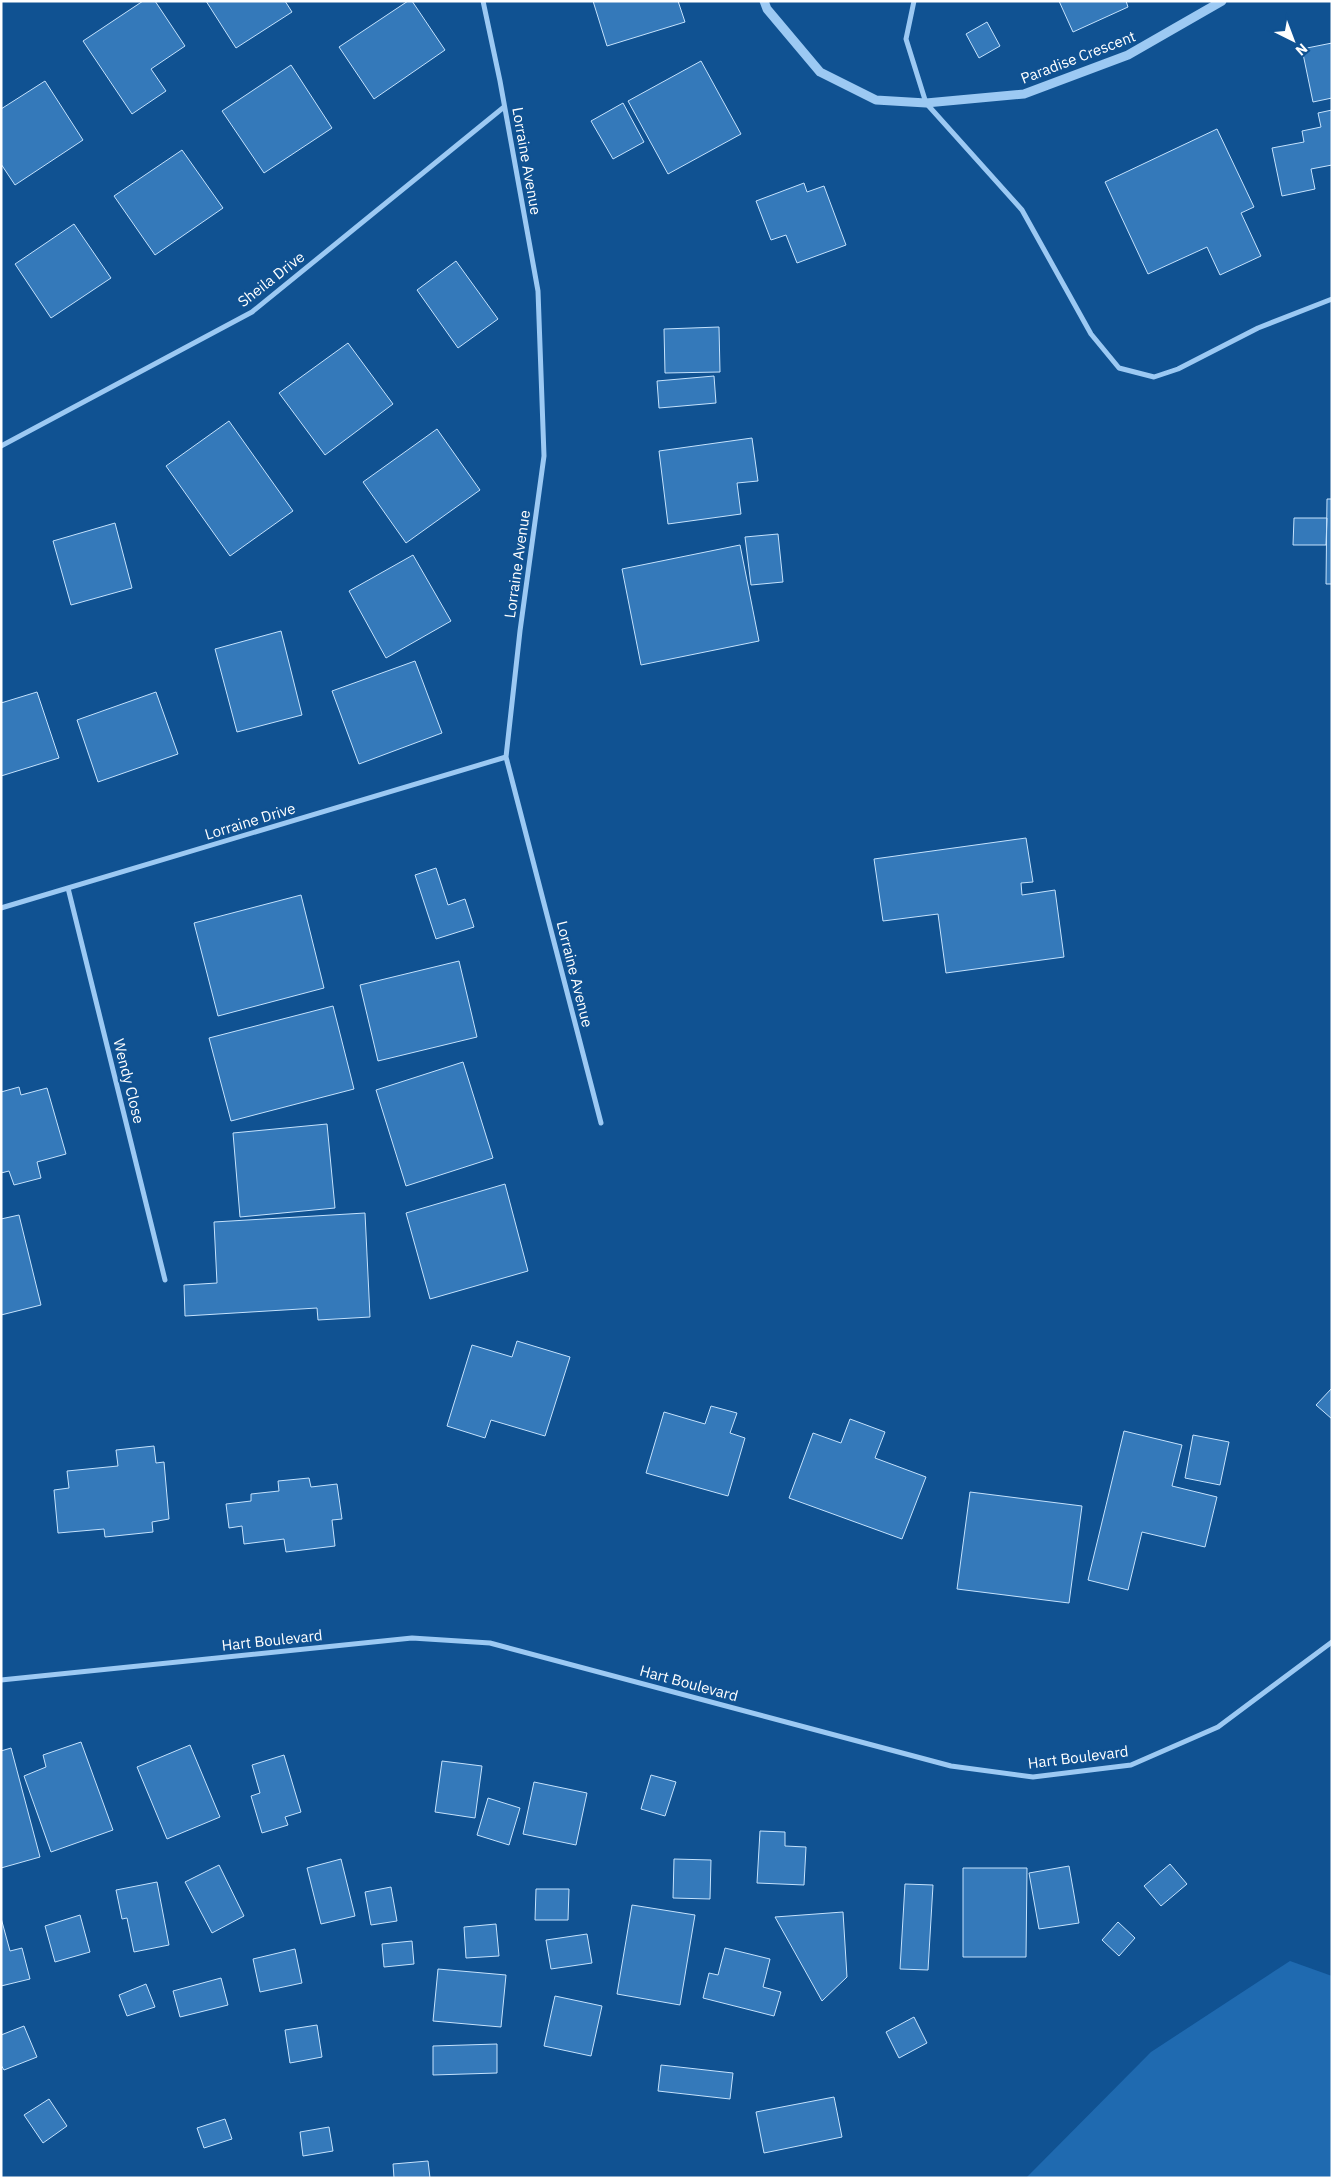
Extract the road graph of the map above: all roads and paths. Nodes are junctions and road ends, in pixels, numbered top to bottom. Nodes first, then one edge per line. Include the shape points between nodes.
1 (483, 1) edge
2 (764, 1) edge
3 (914, 1) edge
4 (1222, 1) edge
5 (926, 103) junction
6 (504, 107) junction
7 (1332, 299) edge
8 (1, 446) edge
9 (506, 757) junction
10 (68, 888) junction
11 (1, 908) edge
12 (601, 1123) dead end
13 (165, 1280) dead end
14 (1332, 1642) edge
15 (1, 1680) edge

1 - 6 street, Lorraine Avenue
2 - 5 street, Paradise Crescent via 767,9 820,72 876,100
3 - 5 street via 906,39
4 - 5 street, Paradise Crescent via 1128,55 1024,94
5 - 7 street via 1022,210 1090,334 1119,368 1154,377 1178,369 1258,328
6 - 8 street, Sheila Drive via 252,312
6 - 9 street, Lorraine Avenue via 538,292 544,456
9 - 10 street, Lorraine Drive
9 - 12 street, Lorraine Avenue
10 - 11 street, Lorraine Drive
10 - 13 street, Wendy Close
14 - 15 street, Hart Boulevard via 1218,1727 1131,1765 1033,1778 952,1766 490,1642 412,1638

